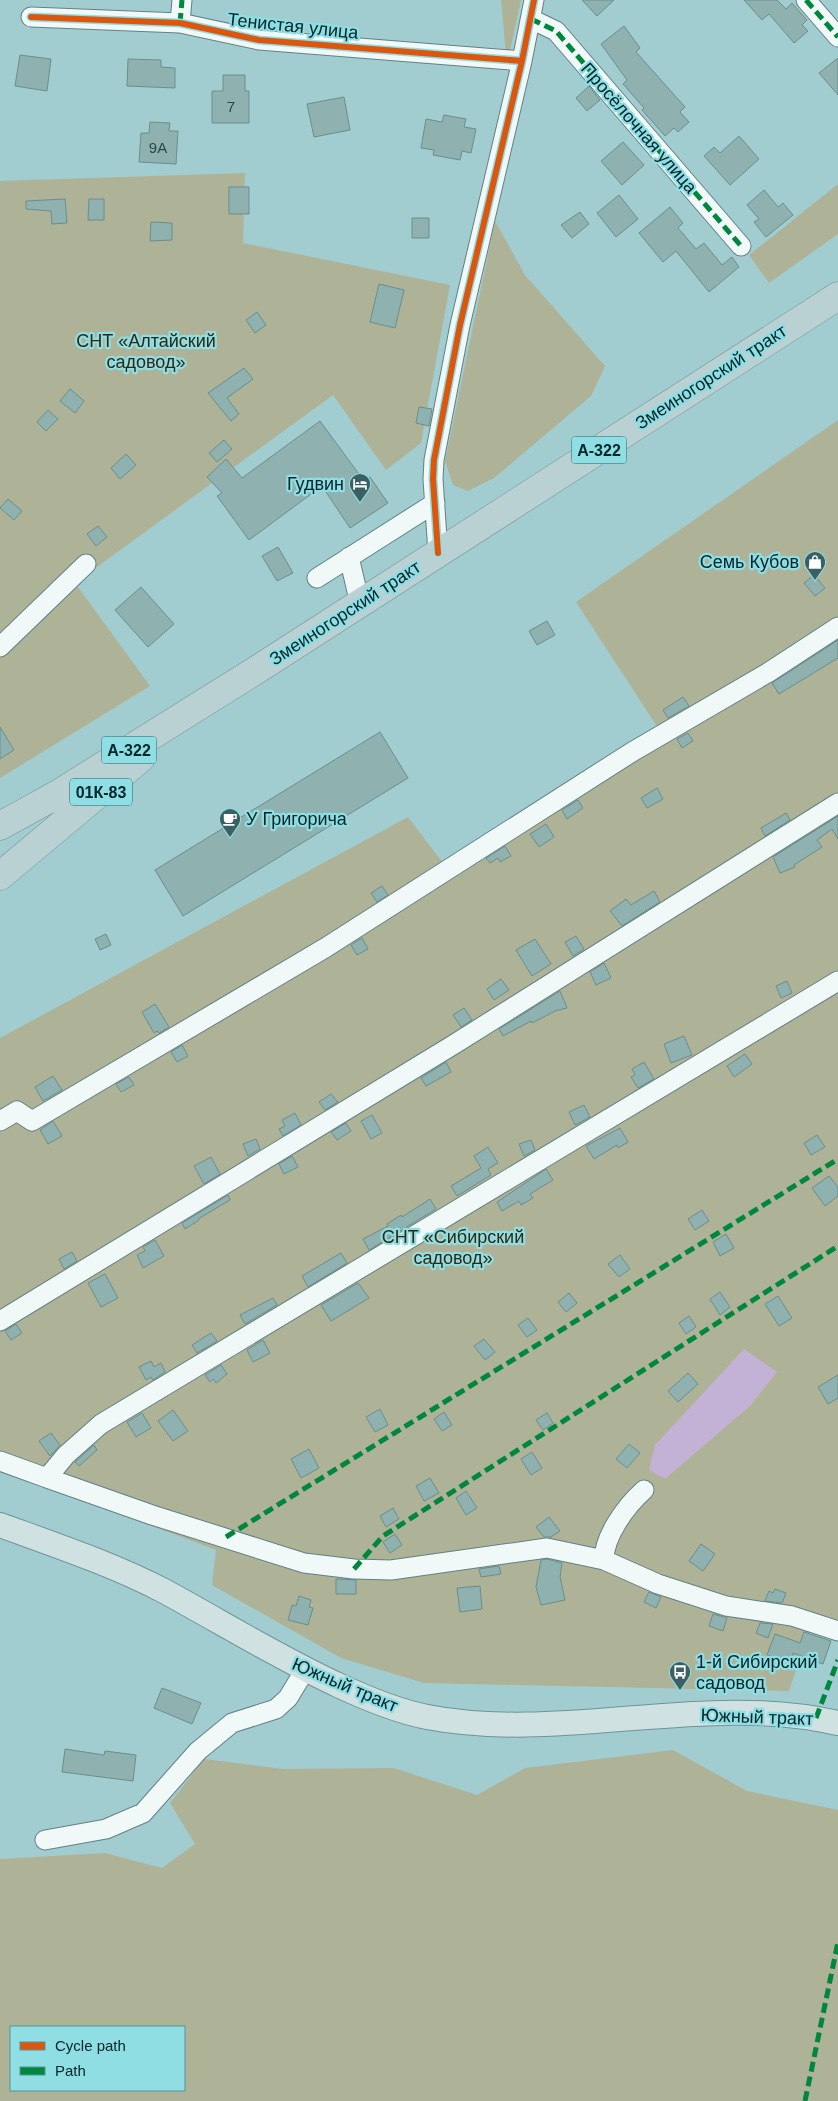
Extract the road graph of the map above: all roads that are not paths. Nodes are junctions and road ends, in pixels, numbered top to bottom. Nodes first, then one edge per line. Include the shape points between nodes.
1 (182, 0) edge
2 (534, 0) edge
3 (806, 0) edge
4 (31, 17) dead end
5 (532, 19) junction
6 (180, 23) junction
7 (838, 37) edge
8 (522, 61) junction
9 (740, 246) dead end
10 (838, 296) edge
11 (435, 503) junction
12 (438, 554) junction
13 (349, 557) junction
14 (86, 564) dead end
15 (316, 578) dead end
16 (360, 604) junction
17 (838, 627) edge
18 (0, 647) edge
19 (200, 706) junction
20 (123, 774) junction
21 (58, 794) junction
22 (838, 803) edge
23 (0, 826) edge
24 (0, 837) edge
25 (0, 862) edge
26 (0, 876) edge
27 (838, 982) edge
28 (0, 1121) edge
29 (0, 1321) edge
30 (0, 1462) edge
31 (47, 1478) junction
32 (644, 1490) dead end
33 (0, 1525) edge
34 (604, 1560) junction
35 (838, 1631) edge
36 (305, 1670) junction
37 (838, 1723) edge
38 (45, 1840) dead end

1 - 6 street
2 - 5 street
3 - 7 street
4 - 6 street, Тенистая улица
5 - 8 street
5 - 9 street, Просёлочная улица via 556,31
6 - 8 street, Тенистая улица via 259,40
8 - 11 street via 460,325 434,460
10 - 12 highway, Змеиногорский тракт / А-322
11 - 12 street
11 - 13 street
12 - 16 highway, Змеиногорский тракт / А-322
13 - 15 street
13 - 16 street
14 - 18 street
16 - 19 highway, Змеиногорский тракт / А-322
17 - 28 street via 769,672 632,752 325,948 147,1054 32,1121 17,1111
19 - 20 highway, 01К-83
19 - 21 highway, Змеиногорский тракт / А-322
20 - 25 highway
20 - 26 highway, 01К-83
21 - 23 highway, Змеиногорский тракт / А-322
21 - 24 highway
22 - 29 street via 453,1045
27 - 31 street via 100,1424 66,1454
30 - 31 street
31 - 34 street via 304,1563 391,1570 547,1548
32 - 34 street via 614,1530 604,1550
33 - 36 main road, Южный тракт via 104,1563 163,1591
34 - 35 street via 658,1584 726,1606 792,1616
36 - 37 main road, Южный тракт via 374,1702 424,1717 466,1724 572,1723 742,1713 786,1715
36 - 38 street via 288,1698 276,1709 232,1723 198,1751 143,1813 106,1829

